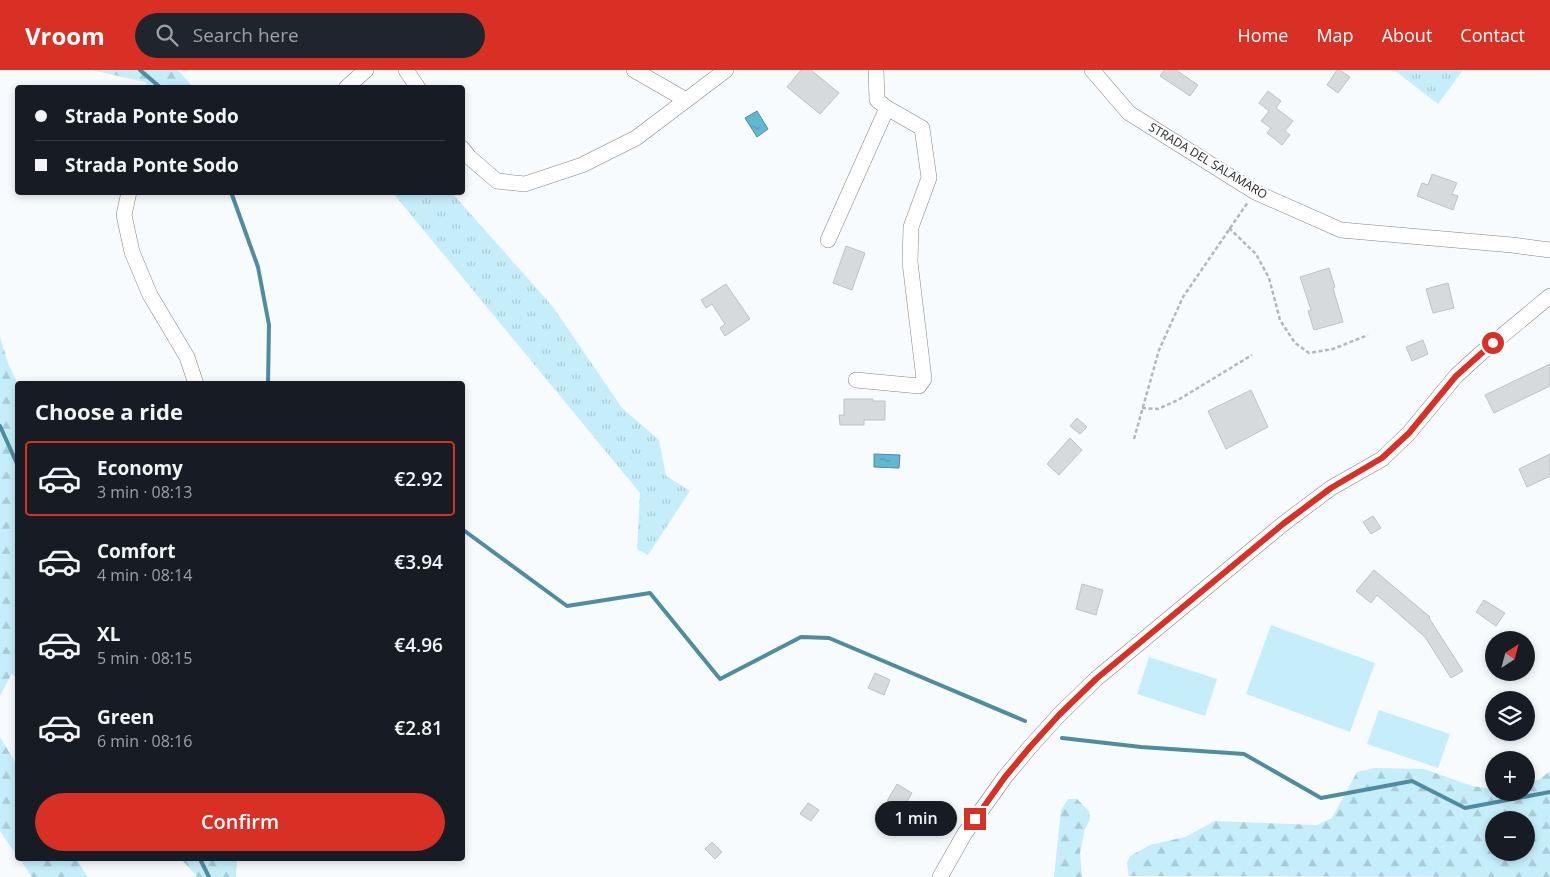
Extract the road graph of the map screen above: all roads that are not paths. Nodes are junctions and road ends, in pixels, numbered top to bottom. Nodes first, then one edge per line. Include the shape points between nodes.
1 (366, 70) edge
2 (406, 70) edge
3 (634, 70) edge
4 (726, 70) edge
5 (876, 70) edge
6 (1092, 70) edge
7 (349, 85) edge
8 (416, 85) edge
9 (686, 100) junction
10 (887, 108) junction
11 (465, 152) edge
12 (127, 195) edge
13 (828, 240) dead end
14 (1550, 250) edge
15 (1550, 296) edge
16 (856, 380) dead end
17 (195, 381) edge
18 (940, 877) edge

1 - 7 street
2 - 8 street
3 - 9 street
4 - 9 street
5 - 10 street via 877,100
6 - 14 street, STRADA DEL SALAMARO via 1129,113 1255,192 1341,230
9 - 11 street via 636,138 582,166 525,184 497,181
10 - 13 street
10 - 16 street via 922,128 926,148 929,178 911,227 910,262 924,380 919,386
12 - 17 street via 124,215 132,252 150,295 187,358
15 - 18 street via 1456,376 1409,433 1382,458 1331,488 1283,524 1096,679 1059,715 1005,777

